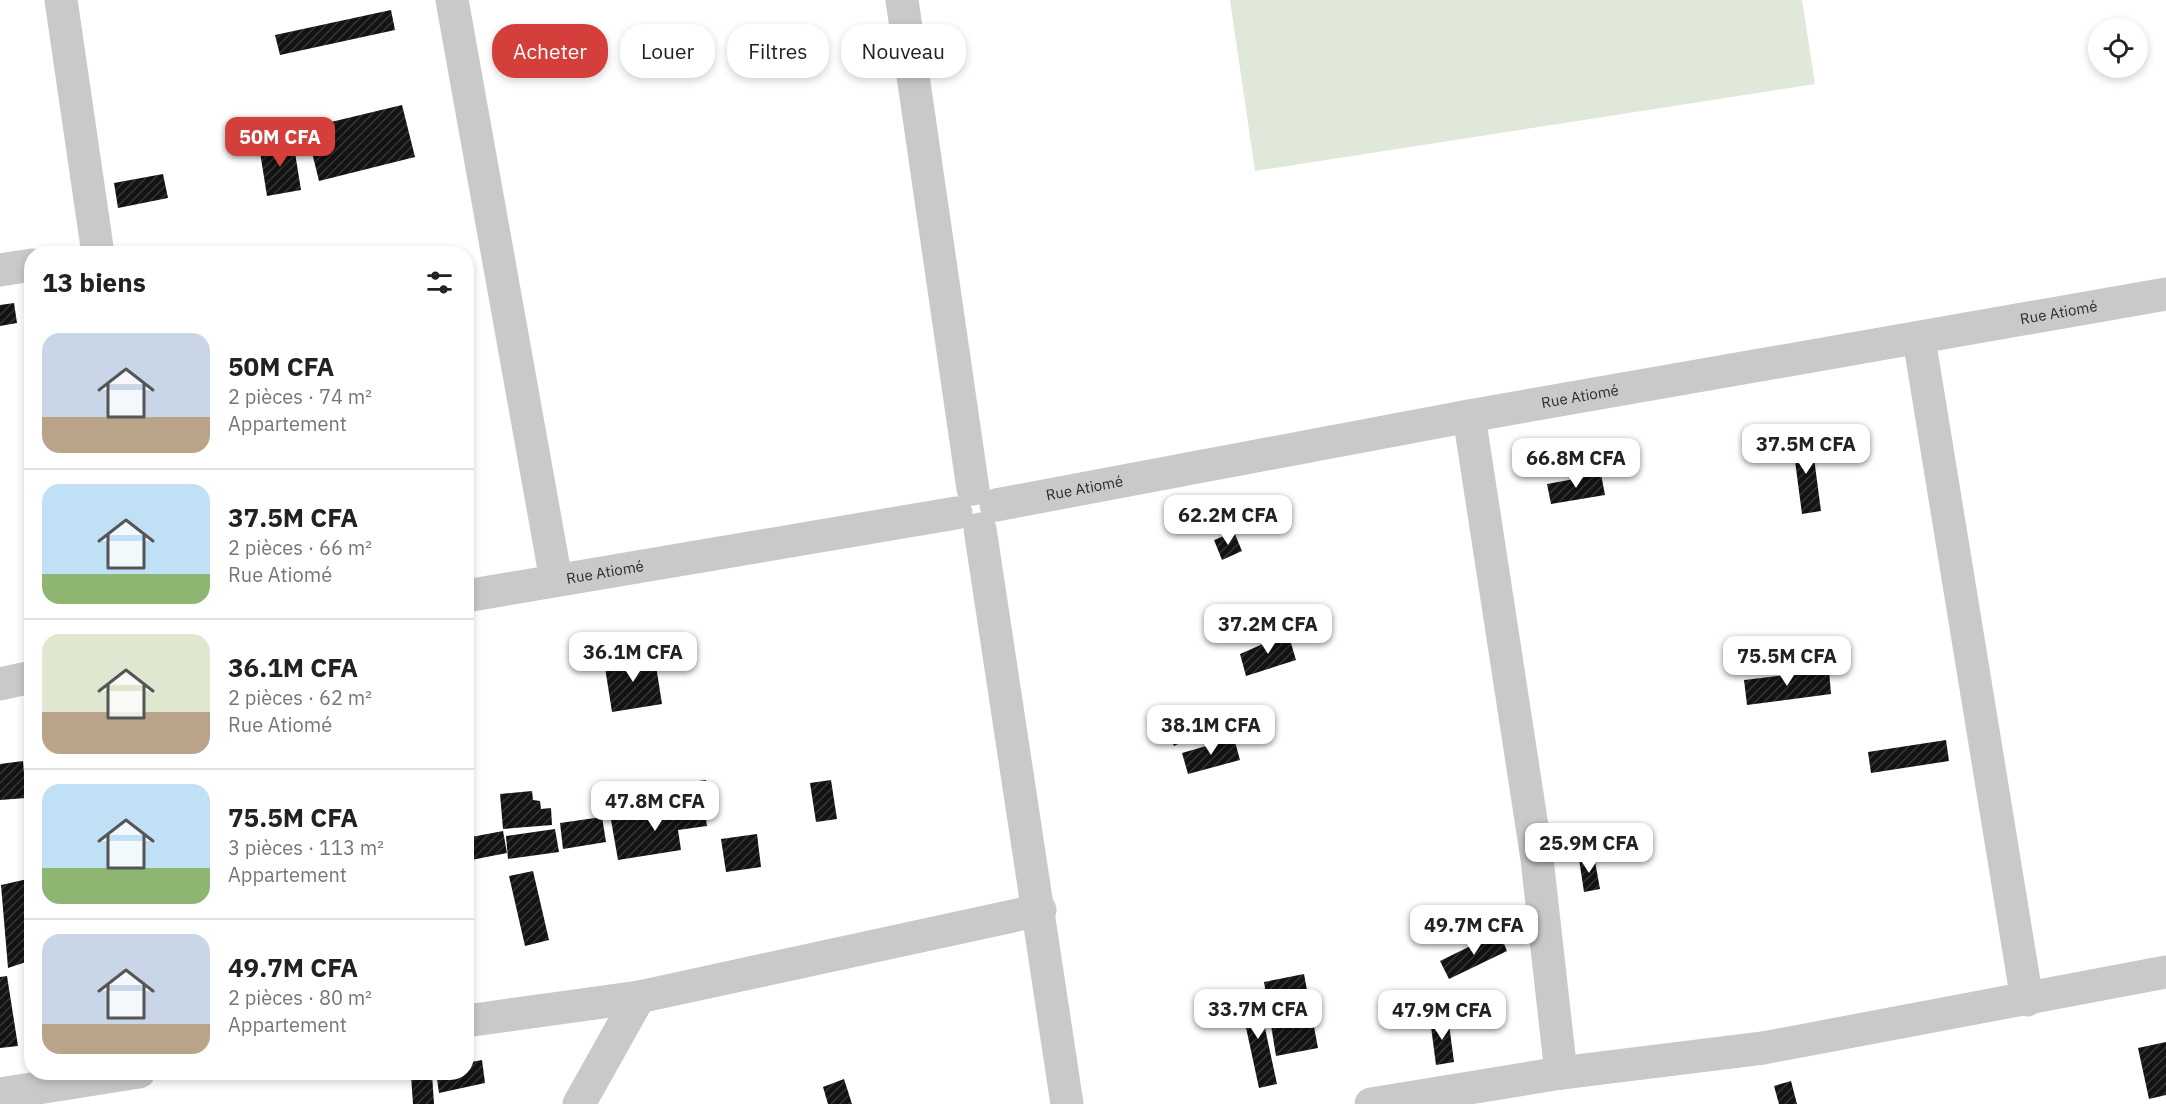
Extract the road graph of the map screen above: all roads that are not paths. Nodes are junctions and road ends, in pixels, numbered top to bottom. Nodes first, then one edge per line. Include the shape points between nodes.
1 (61, 0) edge
2 (452, 0) edge
3 (902, 0) edge
4 (97, 246) edge
5 (24, 266) edge
6 (0, 270) edge
7 (2166, 294) edge
8 (1919, 339) junction
9 (1469, 416) junction
10 (976, 509) junction
11 (556, 580) junction
12 (474, 595) edge
13 (24, 679) edge
14 (0, 684) edge
15 (1040, 910) junction
16 (2166, 972) edge
17 (639, 997) junction
18 (2027, 1000) junction
19 (474, 1020) edge
20 (1561, 1073) junction
21 (88, 1080) edge
22 (0, 1094) edge
23 (579, 1104) edge
24 (1067, 1104) edge
25 (1371, 1104) edge

1 - 4 street
2 - 11 street
3 - 10 street
5 - 6 street
7 - 8 street, Rue Atiomé
8 - 9 street, Rue Atiomé
8 - 18 street
9 - 10 street, Rue Atiomé
9 - 20 street via 1537,859
10 - 11 street, Rue Atiomé
10 - 15 street
11 - 12 street, Rue Atiomé
13 - 14 street
15 - 17 street
15 - 24 street
16 - 18 street
17 - 19 street
17 - 23 street
18 - 20 street via 1764,1048
20 - 25 street
21 - 22 street

